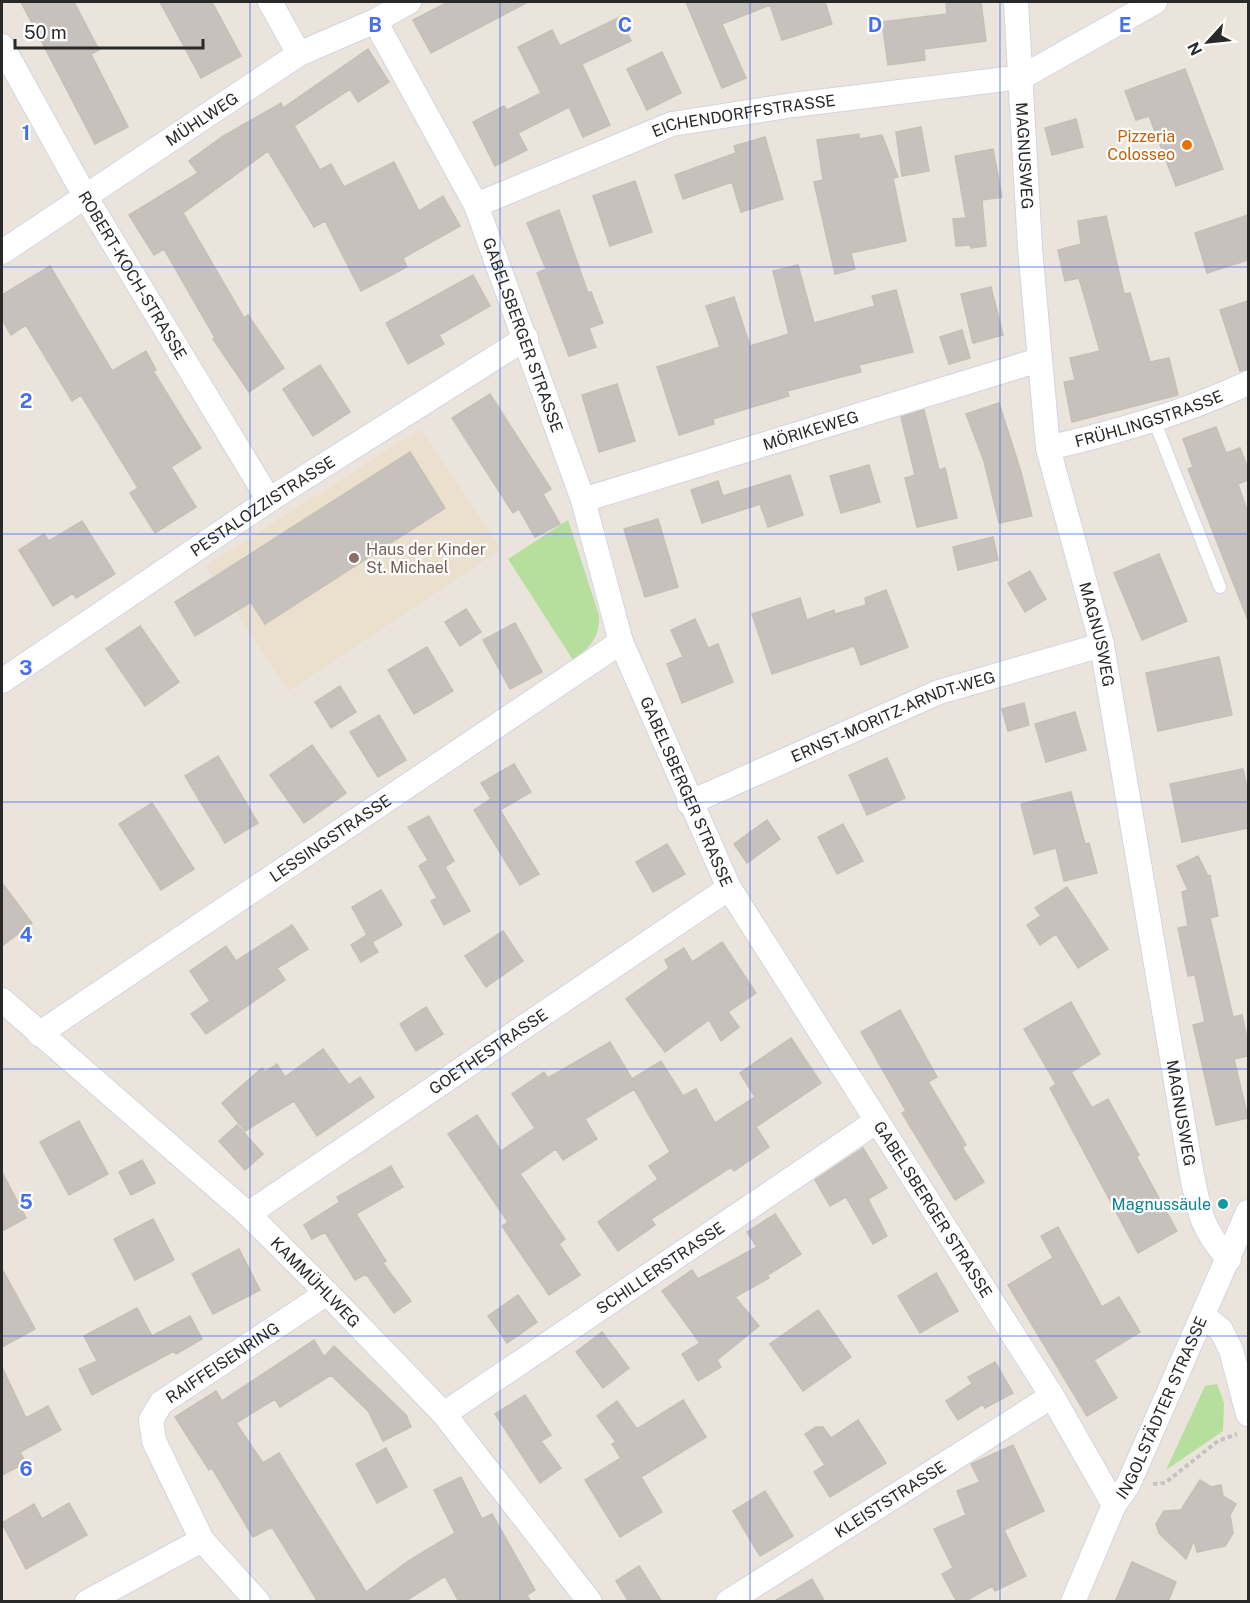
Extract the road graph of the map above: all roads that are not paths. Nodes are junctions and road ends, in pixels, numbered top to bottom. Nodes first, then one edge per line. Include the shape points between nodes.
1 (270, 2) edge
2 (409, 2) edge
3 (1016, 2) edge
4 (1155, 2) edge
5 (375, 21) junction
6 (2, 46) edge
7 (299, 54) junction
8 (1022, 76) junction
9 (85, 196) junction
10 (476, 205) junction
11 (2, 252) edge
12 (526, 338) junction
13 (1039, 360) junction
14 (1248, 382) edge
15 (1154, 420) junction
16 (1047, 448) junction
17 (269, 500) junction
18 (584, 500) junction
19 (1220, 587) dead end
20 (621, 642) junction
21 (1102, 645) junction
22 (2, 681) edge
23 (689, 803) junction
24 (729, 888) junction
25 (2, 1000) edge
26 (39, 1034) junction
27 (877, 1121) junction
28 (1248, 1212) edge
29 (248, 1214) junction
30 (1229, 1258) junction
31 (327, 1293) junction
32 (1204, 1316) junction
33 (1052, 1396) junction
34 (444, 1414) junction
35 (1246, 1418) edge
36 (1114, 1505) junction
37 (202, 1540) junction
38 (90, 1601) edge
39 (258, 1602) edge
40 (590, 1602) edge
41 (728, 1602) edge
42 (1073, 1602) edge

1 - 7 street
2 - 5 street, MÜHLWEG
3 - 8 street, MAGNUSWEG
4 - 8 street
5 - 7 street, MÜHLWEG
5 - 10 street, GABELSBERGER STRASSE
6 - 9 street, ROBERT-KOCH-STRASSE
7 - 9 street, MÜHLWEG
8 - 10 street, EICHENDORFFSTRASSE via 672,124
8 - 13 street, MAGNUSWEG
9 - 11 street, MÜHLWEG
9 - 17 street, ROBERT-KOCH-STRASSE
10 - 12 street, GABELSBERGER STRASSE
12 - 17 street, PESTALOZZISTRASSE
12 - 18 street, GABELSBERGER STRASSE
13 - 16 street, MAGNUSWEG
13 - 18 street, MÖRIKEWEG
14 - 15 street, FRÜHLINGSTRASSE
15 - 16 street, FRÜHLINGSTRASSE
15 - 19 lane
16 - 21 street, MAGNUSWEG
17 - 22 street, PESTALOZZISTRASSE
18 - 20 street, GABELSBERGER STRASSE
20 - 23 street, GABELSBERGER STRASSE
20 - 26 street, LESSINGSTRASSE
21 - 23 street, ERNST-MORITZ-ARNDT-WEG via 939,692
21 - 30 street, MAGNUSWEG via 1191,1170 1202,1223
23 - 24 street, GABELSBERGER STRASSE
24 - 27 street, GABELSBERGER STRASSE
24 - 29 street, GOETHESTRASSE
25 - 26 street, KAMMÜHLWEG
26 - 29 street, KAMMÜHLWEG
27 - 33 street, GABELSBERGER STRASSE
27 - 34 street, SCHILLERSTRASSE
28 - 30 street, INGOLSTÄDTER STRASSE
29 - 31 street, KAMMÜHLWEG
30 - 32 street, INGOLSTÄDTER STRASSE
31 - 34 street, KAMMÜHLWEG
31 - 37 street, RAIFFEISENRING via 161,1403 151,1420 154,1441
32 - 35 street via 1221,1330 1231,1350
32 - 36 street, INGOLSTÄDTER STRASSE via 1128,1485
33 - 36 street, GABELSBERGER STRASSE
33 - 41 street, KLEISTSTRASSE
34 - 40 street, KAMMÜHLWEG
36 - 42 street, INGOLSTÄDTER STRASSE
37 - 38 street
37 - 39 street, RAIFFEISENRING

